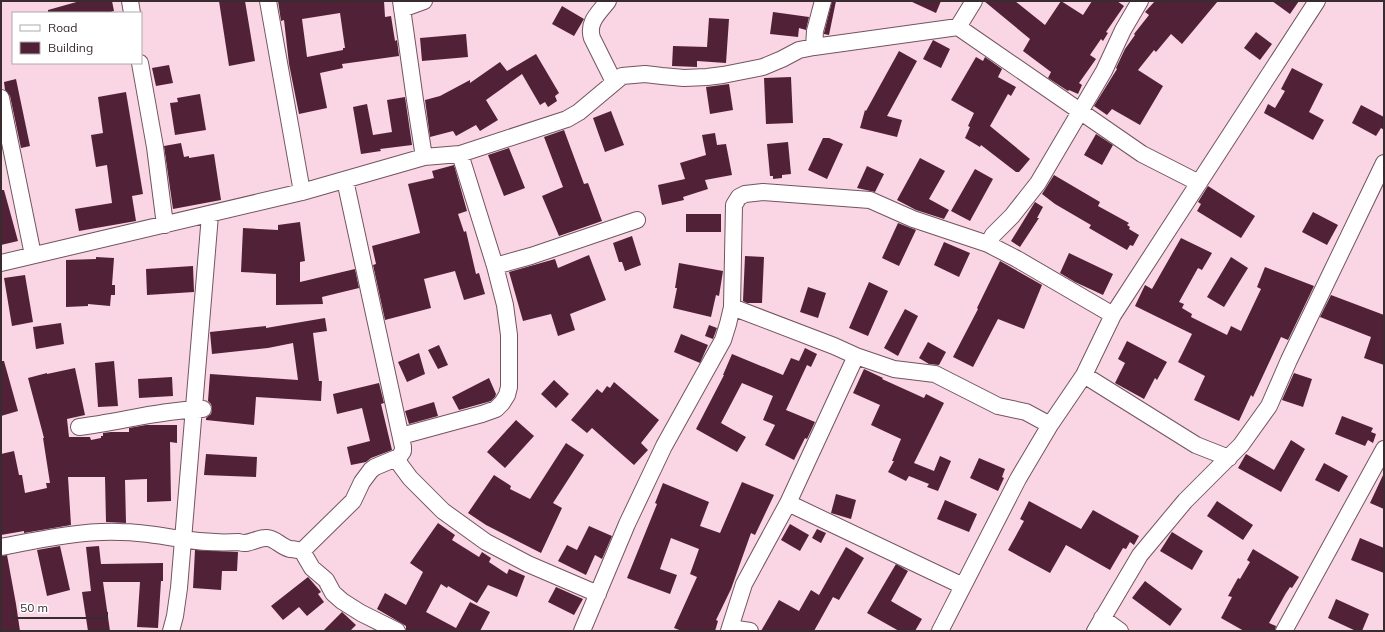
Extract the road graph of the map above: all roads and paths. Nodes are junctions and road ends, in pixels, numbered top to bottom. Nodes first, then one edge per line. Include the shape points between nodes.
1 (130, 1) edge
2 (268, 1) edge
3 (424, 1) edge
4 (608, 1) edge
5 (823, 1) edge
6 (974, 1) edge
7 (1140, 1) edge
8 (1317, 1) edge
9 (402, 5) edge
10 (132, 12) edge
11 (958, 27) junction
12 (814, 47) junction
13 (140, 64) edge
14 (614, 82) junction
15 (1, 98) edge
16 (1081, 111) junction
17 (460, 154) junction
18 (424, 157) junction
19 (1384, 163) edge
20 (345, 180) junction
21 (1199, 183) junction
22 (302, 192) junction
23 (210, 215) junction
24 (637, 220) dead end
25 (165, 225) junction
26 (988, 244) junction
27 (33, 255) junction
28 (1, 263) edge
29 (495, 266) junction
30 (732, 307) junction
31 (1113, 315) junction
32 (856, 356) junction
33 (1084, 375) junction
34 (198, 410) junction
35 (1050, 425) junction
36 (79, 426) dead end
37 (401, 436) junction
38 (1384, 448) edge
39 (1229, 458) junction
40 (396, 459) junction
41 (788, 503) junction
42 (183, 539) junction
43 (1, 547) edge
44 (302, 551) junction
45 (963, 586) junction
46 (598, 594) junction
47 (1099, 625) edge
48 (730, 629) edge
49 (171, 631) edge
50 (397, 631) edge
51 (582, 631) edge
52 (750, 631) edge
53 (940, 631) edge
54 (1120, 631) edge
55 (1284, 631) edge

1 - 10 street
2 - 22 street
3 - 9 street
4 - 14 street via 592,22 590,30
5 - 12 street via 815,31
6 - 11 street
7 - 16 street
8 - 21 street
9 - 18 street
11 - 12 street
11 - 16 street
12 - 14 street via 799,50 763,67 724,76 684,78 645,74 622,76
13 - 25 street
14 - 17 street via 567,119
15 - 27 street
16 - 21 street via 1142,154
16 - 26 street via 1038,183
17 - 18 street
17 - 29 street
18 - 20 street
19 - 39 street via 1269,406
20 - 22 street
20 - 37 street
21 - 31 street
22 - 23 street
23 - 25 street
23 - 34 street
24 - 29 street
25 - 27 street
26 - 30 street via 913,219 870,200 763,192 745,194 739,197 734,205
26 - 31 street
27 - 28 street
29 - 37 street via 505,305 509,335 510,376 507,395 496,409
30 - 32 street
30 - 46 street via 723,340 664,446
31 - 33 street
32 - 35 street via 894,369 935,374 998,406 1026,412
32 - 41 street
33 - 35 street
33 - 39 street via 1196,445
34 - 36 street via 174,411
34 - 42 street
35 - 45 street via 1018,479
37 - 40 street via 403,451
38 - 55 street
39 - 47 street via 1185,501 1140,555
40 - 44 street via 371,470 353,501
40 - 46 street via 410,478 444,511 486,542 528,564
41 - 45 street
41 - 48 street via 744,584
42 - 43 street via 146,533 107,532
42 - 44 street via 243,544 265,537 289,549
42 - 49 street via 178,603
44 - 50 street via 312,568 326,580 333,593 342,601
45 - 53 street
46 - 51 street
47 - 54 street
48 - 52 street

